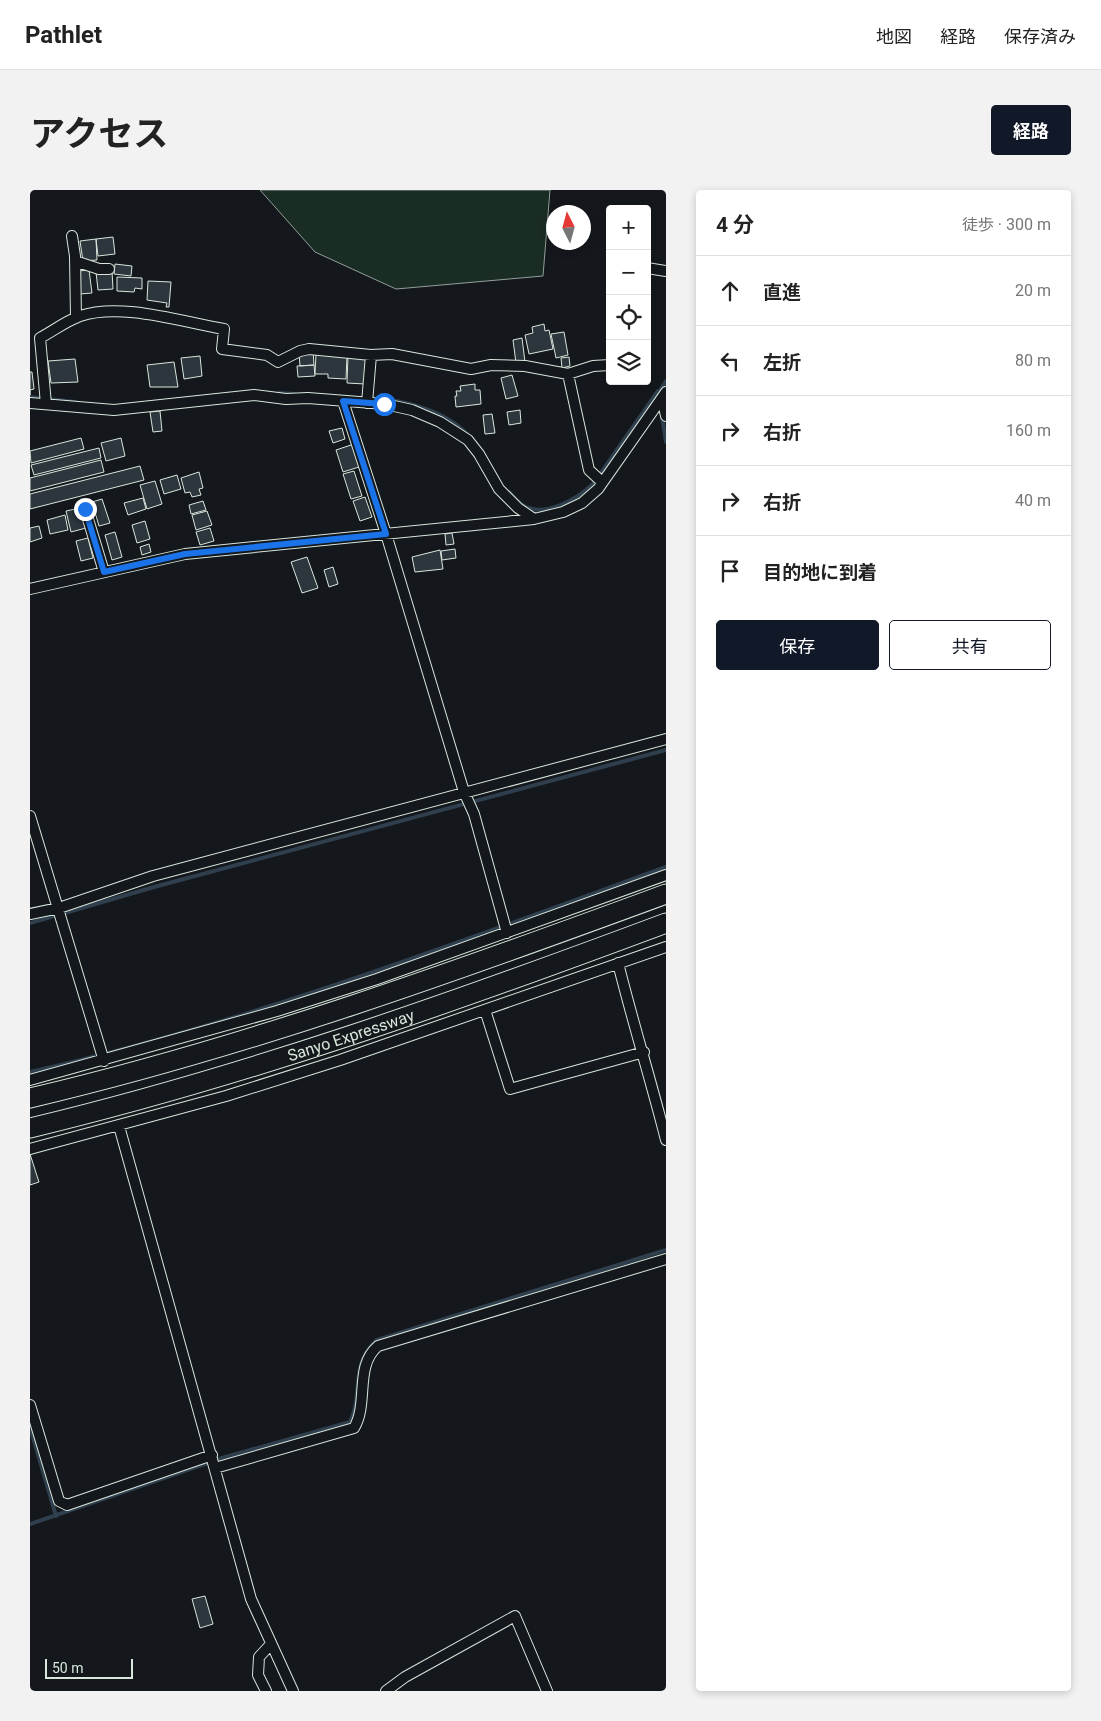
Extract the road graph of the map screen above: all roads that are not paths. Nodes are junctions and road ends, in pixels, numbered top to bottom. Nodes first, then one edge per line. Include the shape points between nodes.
1 (72, 236) dead end
2 (75, 261) junction
3 (651, 268) edge
4 (109, 270) dead end
5 (666, 270) edge
6 (76, 318) junction
7 (30, 345) edge
8 (41, 348) junction
9 (371, 356) junction
10 (606, 365) edge
11 (568, 374) junction
12 (664, 395) edge
13 (367, 399) junction
14 (46, 400) junction
15 (343, 401) junction
16 (30, 403) edge
17 (666, 416) edge
18 (599, 480) junction
19 (85, 509) dead end
20 (534, 519) junction
21 (386, 534) junction
22 (104, 572) junction
23 (30, 589) edge
24 (666, 739) edge
25 (465, 794) junction
26 (30, 816) edge
27 (666, 875) edge
28 (666, 894) edge
29 (61, 912) junction
30 (30, 914) edge
31 (666, 923) edge
32 (505, 928) junction
33 (666, 947) edge
34 (618, 963) junction
35 (485, 1010) junction
36 (644, 1052) junction
37 (102, 1056) junction
38 (30, 1080) edge
39 (30, 1098) edge
40 (119, 1126) junction
41 (30, 1128) edge
42 (666, 1140) edge
43 (30, 1149) edge
44 (666, 1259) edge
45 (30, 1405) edge
46 (213, 1462) junction
47 (272, 1644) junction
48 (266, 1691) edge
49 (293, 1691) edge
50 (386, 1691) edge
51 (547, 1691) edge

1 - 2 street
2 - 4 street
2 - 6 street
3 - 5 street
6 - 8 street via 40,338
6 - 9 street via 101,312 136,313 224,329 222,349 267,355 278,362 309,349
7 - 8 street
8 - 14 street
9 - 11 street via 392,354 471,368 525,366
9 - 13 street
10 - 11 street
11 - 18 street via 589,470
12 - 17 street
12 - 18 street
13 - 15 street
13 - 20 street via 412,410 440,422 468,440 498,489
14 - 15 street via 114,410 254,395
14 - 16 street
15 - 21 street
18 - 20 street via 582,503 563,512
19 - 22 street
20 - 21 street
21 - 22 street via 185,554
21 - 25 street
22 - 23 street
24 - 25 street
25 - 29 street via 154,876
25 - 32 street
26 - 29 street
27 - 32 street
28 - 39 highway, Sanyo Expressway via 258,1037 109,1080
29 - 30 street
29 - 37 street
31 - 41 highway, Sanyo Expressway via 429,1009 252,1068 111,1109
32 - 37 street via 286,1008
33 - 34 street
34 - 35 street
34 - 36 street via 636,1036
35 - 36 street via 510,1089
35 - 40 street via 332,1063
36 - 42 street
37 - 38 street
40 - 43 street
40 - 46 street
44 - 46 street via 378,1346 370,1353 363,1378 360,1417 354,1428
45 - 46 street via 59,1501 67,1505
46 - 47 street via 251,1599
47 - 48 street via 259,1657 258,1676
47 - 49 street
50 - 51 street via 515,1616

